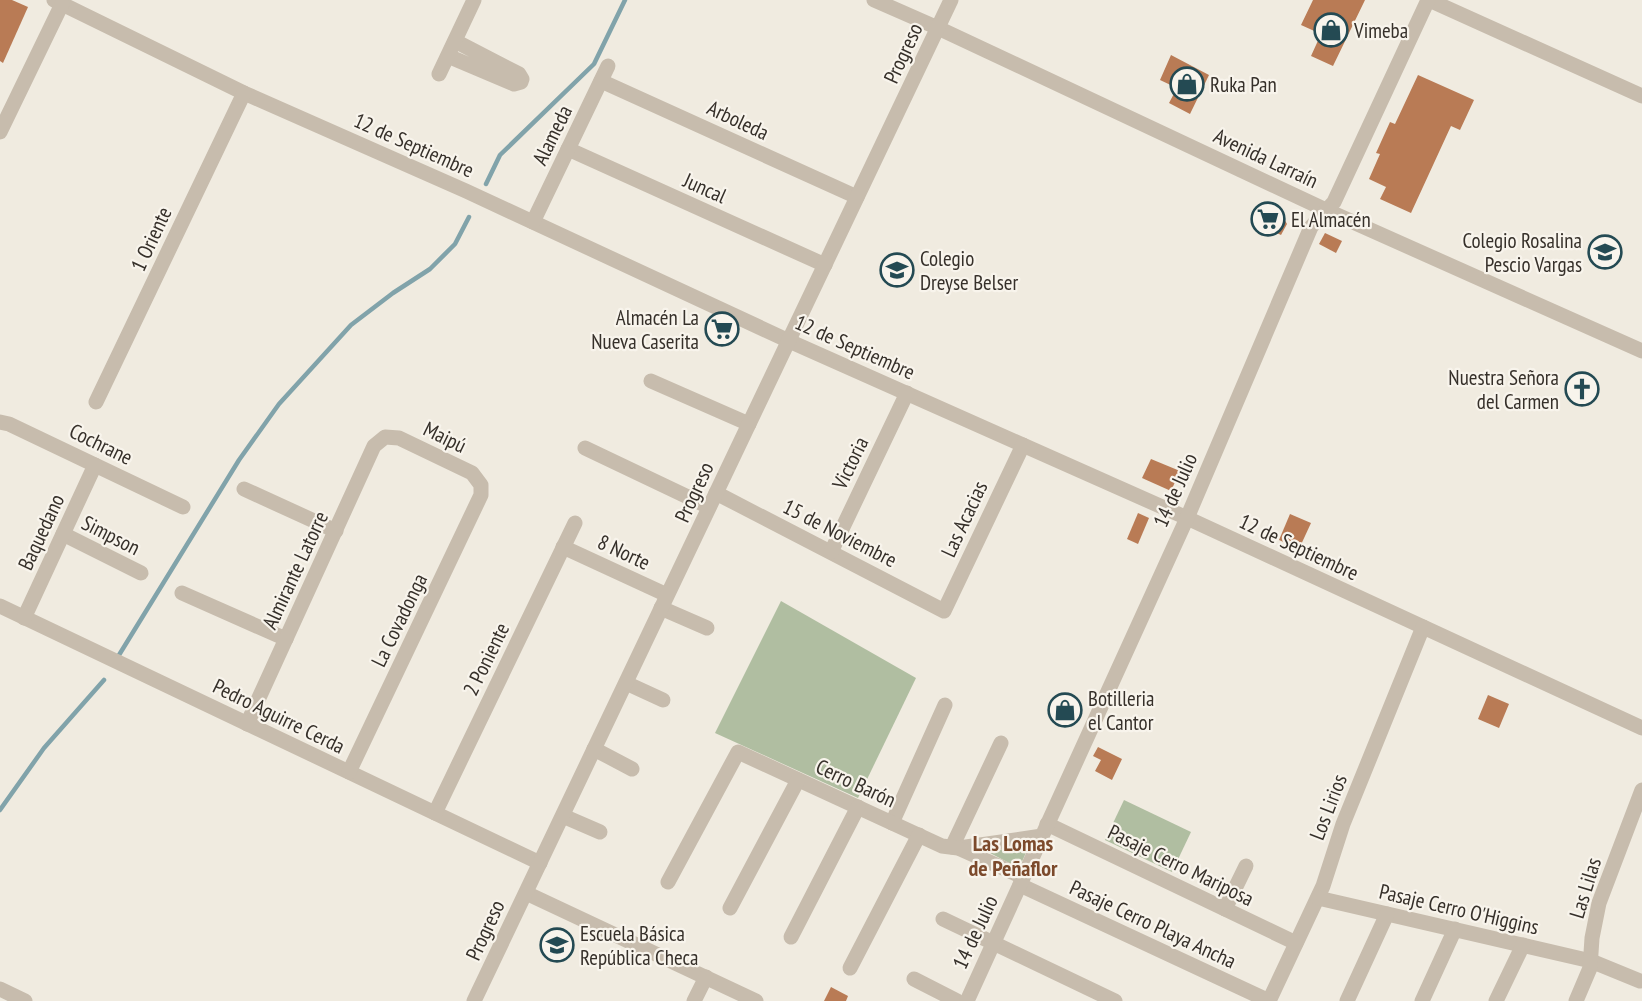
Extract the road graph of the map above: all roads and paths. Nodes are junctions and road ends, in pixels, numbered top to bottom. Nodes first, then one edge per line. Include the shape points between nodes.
1 (474, 0) edge
2 (874, 0) edge
3 (951, 0) edge
4 (1429, 0) edge
5 (58, 2) edge
6 (938, 28) junction
7 (455, 41) junction
8 (448, 56) junction
9 (608, 66) dead end
10 (439, 74) dead end
11 (601, 81) junction
12 (244, 93) junction
13 (1642, 96) edge
14 (0, 132) edge
15 (568, 149) junction
16 (857, 198) junction
17 (1326, 210) junction
18 (533, 222) junction
19 (825, 265) junction
20 (789, 341) junction
21 (1642, 351) edge
22 (651, 381) dead end
23 (907, 393) junction
24 (96, 402) dead end
25 (0, 422) edge
26 (749, 424) junction
27 (385, 437) joint
28 (1023, 445) junction
29 (585, 448) dead end
30 (95, 465) junction
31 (481, 485) joint
32 (244, 489) dead end
33 (713, 500) junction
34 (183, 507) dead end
35 (1186, 518) junction
36 (575, 523) dead end
37 (336, 531) junction
38 (63, 534) junction
39 (563, 547) junction
40 (831, 552) junction
41 (141, 573) dead end
42 (182, 593) dead end
43 (664, 602) junction
44 (0, 606) edge
45 (944, 611) joint
46 (24, 618) junction
47 (1423, 627) junction
48 (706, 628) dead end
49 (286, 639) junction
50 (626, 683) junction
51 (663, 700) dead end
52 (945, 705) dead end
53 (247, 724) junction
54 (1642, 728) edge
55 (1001, 743) dead end
56 (594, 749) junction
57 (632, 769) dead end
58 (349, 772) junction
59 (798, 780) junction
60 (1642, 790) edge
61 (858, 807) junction
62 (435, 813) junction
63 (563, 816) junction
64 (892, 823) junction
65 (1045, 830) junction
66 (600, 832) dead end
67 (919, 835) junction
68 (955, 848) junction
69 (540, 863) junction
70 (1246, 866) dead end
71 (1021, 881) junction
72 (668, 882) dead end
73 (526, 893) junction
74 (1318, 898) junction
75 (730, 908) dead end
76 (1225, 909) junction
77 (1387, 914) junction
78 (943, 920) dead end
79 (1455, 929) junction
80 (791, 937) dead end
81 (993, 943) junction
82 (1296, 943) junction
83 (1523, 945) junction
84 (1591, 961) junction
85 (849, 968) dead end
86 (706, 977) junction
87 (915, 979) dead end
88 (1640, 981) dead end
89 (0, 989) edge
90 (25, 1001) edge
91 (474, 1001) edge
92 (694, 1001) edge
93 (756, 1001) edge
94 (957, 1001) edge
95 (967, 1001) edge
96 (1116, 1001) edge
97 (1269, 1001) edge
98 (1347, 1001) edge
99 (1422, 1001) edge
100 (1496, 1001) edge
101 (1576, 1001) edge

1 - 7 street
2 - 6 street, Avenida Larraín
3 - 6 street, Progreso
4 - 13 street
4 - 17 street, 14 de Julio via 1334,202
5 - 12 street, 12 de Septiembre
5 - 14 street
6 - 16 street, Progreso
6 - 17 street, Avenida Larraín
7 - 8 street
7 - 8 street via 519,74 521,82 514,84
8 - 10 street
9 - 11 street, Alameda
11 - 15 street, Alameda
11 - 16 street, Arboleda
12 - 18 street, 12 de Septiembre
12 - 24 street, 1 Oriente
15 - 18 street, Alameda
15 - 19 street, Juncal
16 - 19 street, Progreso
17 - 21 street, Avenida Larraín
17 - 35 street, 14 de Julio via 1311,227
18 - 20 street, 12 de Septiembre
19 - 20 street, Progreso
20 - 23 street, 12 de Septiembre
20 - 26 street, Progreso
22 - 26 street
23 - 28 street, 12 de Septiembre
23 - 40 street, Victoria
25 - 30 street, Cochrane
26 - 33 street, Progreso
27 - 31 street, Maipú via 399,438 472,474
27 - 37 street, Almirante Latorre via 374,446
28 - 35 street, 12 de Septiembre
28 - 45 street, Las Acacias
29 - 33 street, 15 de Noviembre
30 - 34 street, Cochrane
30 - 38 street, Baquedano
31 - 58 street, La Covadonga via 481,495
32 - 37 street
33 - 40 street, 15 de Noviembre
33 - 43 street, Progreso
35 - 47 street, 12 de Septiembre
35 - 65 street, 14 de Julio
36 - 39 street, 2 Poniente
37 - 49 street, Almirante Latorre
38 - 41 street, Simpson
38 - 46 street, Baquedano
39 - 43 street, 8 Norte
39 - 62 street, 2 Poniente
40 - 45 street, 15 de Noviembre
42 - 49 street
43 - 48 street, 8 Norte
43 - 50 street, Progreso
44 - 46 street, Pedro Aguirre Cerda
46 - 53 street, Pedro Aguirre Cerda
47 - 54 street, 12 de Septiembre
47 - 74 street, Los Lirios via 1343,824
49 - 53 street, Almirante Latorre
50 - 51 street
50 - 56 street, Progreso
52 - 64 street
53 - 58 street, Pedro Aguirre Cerda
55 - 68 street
56 - 57 street
56 - 63 street, Progreso
58 - 62 street, Pedro Aguirre Cerda
59 - 61 street, Cerro Barón
59 - 72 street, Cerro Barón via 738,752
59 - 75 street
60 - 84 street, Las Lilas via 1599,903
61 - 64 street, Cerro Barón
61 - 80 street
62 - 69 street, Pedro Aguirre Cerda
63 - 66 street
63 - 69 street, Progreso
64 - 67 street, Cerro Barón
65 - 68 street, Cerro Barón
65 - 71 street, 14 de Julio
65 - 76 street, Pasaje Cerro Mariposa
67 - 68 street, Cerro Barón
67 - 85 street
68 - 71 street, Cerro Barón
69 - 73 street, Progreso
70 - 76 street
71 - 81 street, 14 de Julio
71 - 97 street, Pasaje Cerro Playa Ancha
73 - 86 street
73 - 91 street, Progreso
74 - 77 street, Pasaje Cerro O'Higgins
74 - 82 street, Los Lirios
76 - 82 street, Pasaje Cerro Mariposa
77 - 79 street, Pasaje Cerro O'Higgins
77 - 98 street
78 - 81 street
79 - 83 street, Pasaje Cerro O'Higgins
79 - 99 street
81 - 95 street, 14 de Julio
81 - 96 street
82 - 97 street, Los Lirios
83 - 84 street, Pasaje Cerro O'Higgins
83 - 100 street
84 - 88 street, Pasaje Cerro O'Higgins
84 - 101 street, Las Lilas
86 - 92 street
86 - 93 street
87 - 94 street
89 - 90 street

